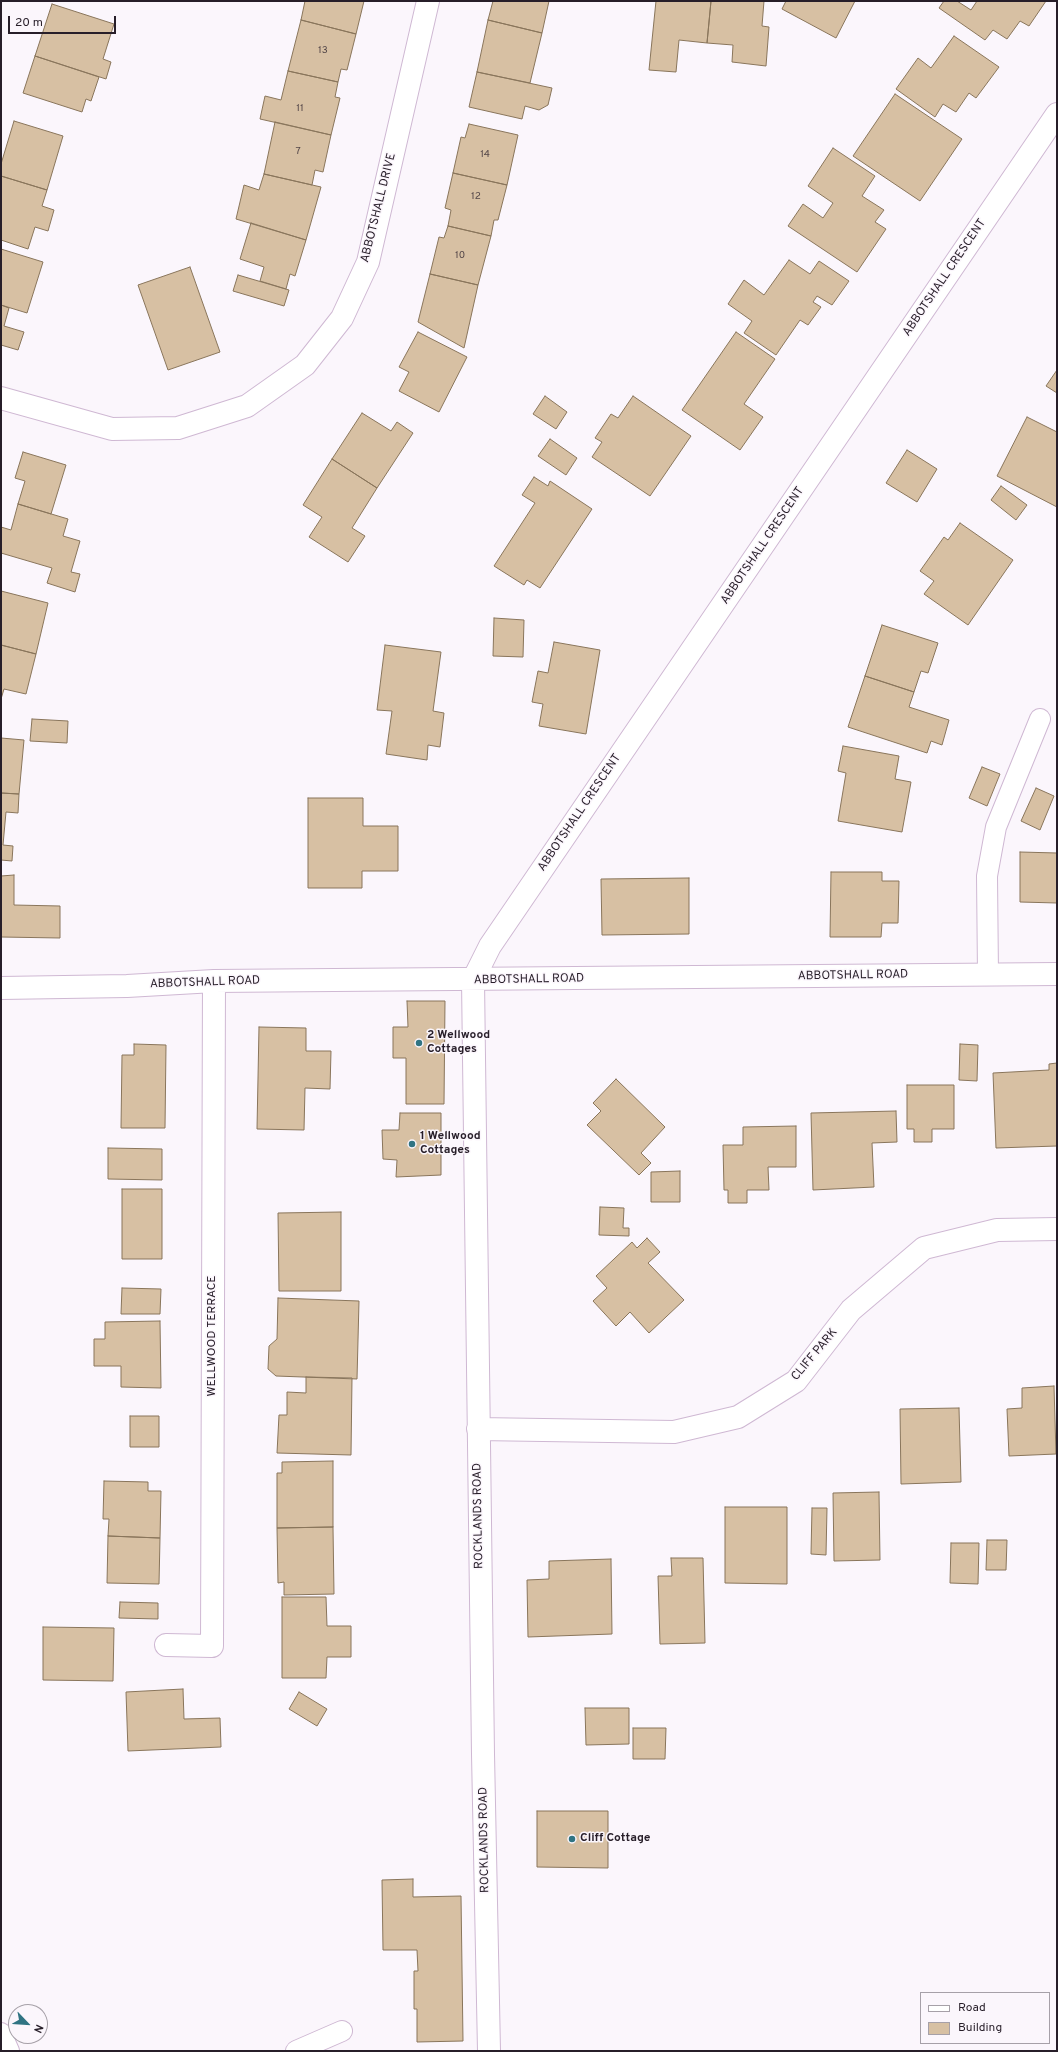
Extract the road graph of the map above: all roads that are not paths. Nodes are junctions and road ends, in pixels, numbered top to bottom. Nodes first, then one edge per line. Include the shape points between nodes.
1 (428, 1) edge
2 (1057, 114) edge
3 (1, 398) edge
4 (1040, 719) dead end
5 (1057, 974) edge
6 (988, 975) junction
7 (473, 980) junction
8 (214, 981) junction
9 (1, 988) edge
10 (1057, 1229) edge
11 (478, 1429) junction
12 (166, 1646) dead end
13 (342, 2031) dead end
14 (1, 2033) edge
15 (9, 2051) edge
16 (296, 2051) edge
17 (489, 2051) edge

1 - 3 street, ABBOTSHALL DRIVE via 368,262 342,318 305,365 247,406 178,428 112,429
2 - 7 street, ABBOTSHALL CRESCENT via 490,946
4 - 6 lane via 996,827 987,876
5 - 6 street, ABBOTSHALL ROAD
6 - 7 street, ABBOTSHALL ROAD
7 - 8 street, ABBOTSHALL ROAD
7 - 11 street, ROCKLANDS ROAD
8 - 9 street, ABBOTSHALL ROAD
8 - 12 street, WELLWOOD TERRACE via 212,1646
10 - 11 street, CLIFF PARK via 997,1230 924,1248 851,1310 796,1381 738,1417 674,1432
11 - 17 street, ROCKLANDS ROAD
13 - 16 lane
14 - 15 lane

